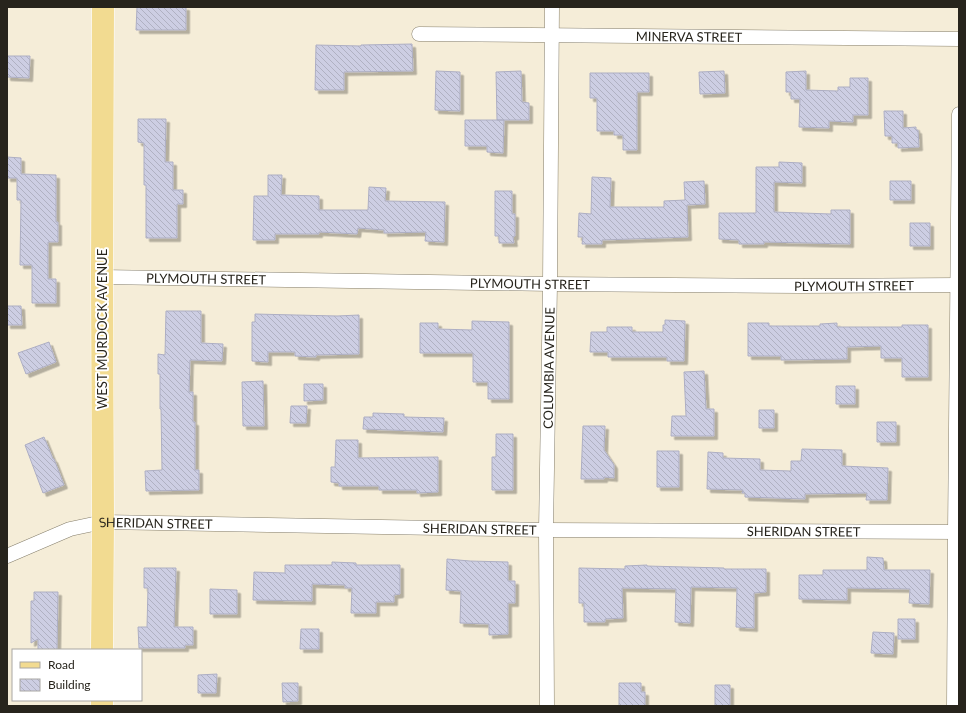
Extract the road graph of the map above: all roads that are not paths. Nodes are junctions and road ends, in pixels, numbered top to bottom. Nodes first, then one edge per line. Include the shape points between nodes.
1 (103, 7) edge
2 (552, 7) edge
3 (419, 34) dead end
4 (552, 36) junction
5 (959, 39) edge
6 (959, 114) edge
7 (102, 277) junction
8 (550, 284) junction
9 (958, 285) edge
10 (103, 522) junction
11 (546, 530) junction
12 (957, 532) edge
13 (7, 556) edge
14 (102, 649) edge
15 (547, 706) edge
16 (954, 706) edge

1 - 7 main road, WEST MURDOCK AVENUE
2 - 4 street, COLUMBIA AVENUE
3 - 4 street, MINERVA STREET
4 - 5 street, MINERVA STREET
4 - 8 street, COLUMBIA AVENUE
6 - 9 street
7 - 8 street, PLYMOUTH STREET
7 - 10 main road, WEST MURDOCK AVENUE
8 - 9 street, PLYMOUTH STREET
8 - 11 street, COLUMBIA AVENUE
9 - 12 street
10 - 11 street, SHERIDAN STREET
10 - 13 street, SHERIDAN STREET via 70,529
10 - 14 main road, WEST MURDOCK AVENUE
11 - 12 street, SHERIDAN STREET
11 - 15 street, COLUMBIA AVENUE
12 - 16 street

